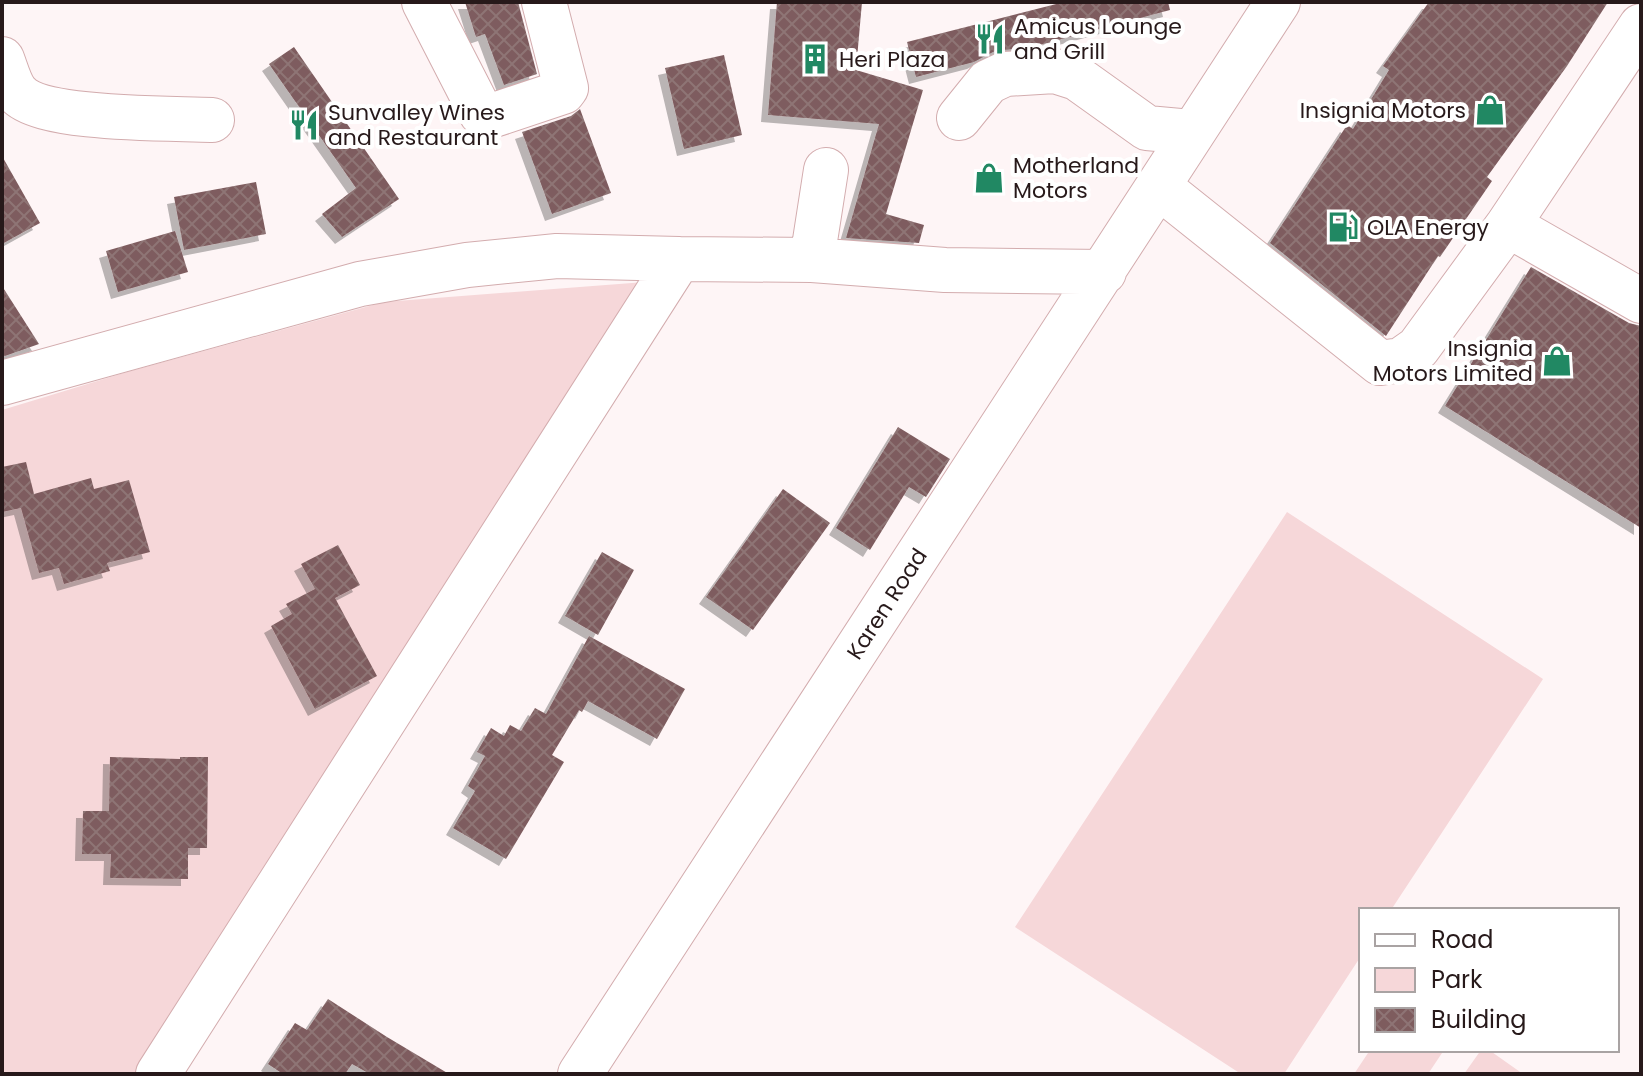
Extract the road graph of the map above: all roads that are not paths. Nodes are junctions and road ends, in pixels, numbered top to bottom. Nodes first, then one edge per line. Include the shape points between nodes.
1 (424, 2) edge
2 (544, 2) edge
3 (1278, 2) edge
4 (1641, 26) edge
5 (2, 59) edge
6 (959, 118) dead end
7 (212, 120) dead end
8 (1191, 132) junction
9 (826, 170) dead end
10 (1158, 186) junction
11 (1508, 225) junction
12 (679, 259) junction
13 (812, 260) junction
14 (1104, 272) junction
15 (1641, 301) edge
16 (2, 383) edge
17 (158, 1074) edge
18 (580, 1074) edge

1 - 2 street via 481,113 491,116 566,88
3 - 8 street, Karen Road
4 - 11 street
5 - 7 street via 17,93 61,112
6 - 8 street via 988,82 1005,74 1055,71 1077,78 1147,128
8 - 10 street, Karen Road
9 - 13 street
10 - 11 street via 1380,363 1401,360 1418,348
10 - 14 street, Karen Road
11 - 15 street
12 - 13 street
12 - 16 street via 557,256 452,267 360,284
12 - 17 street
13 - 14 street via 945,270
14 - 18 street, Karen Road

